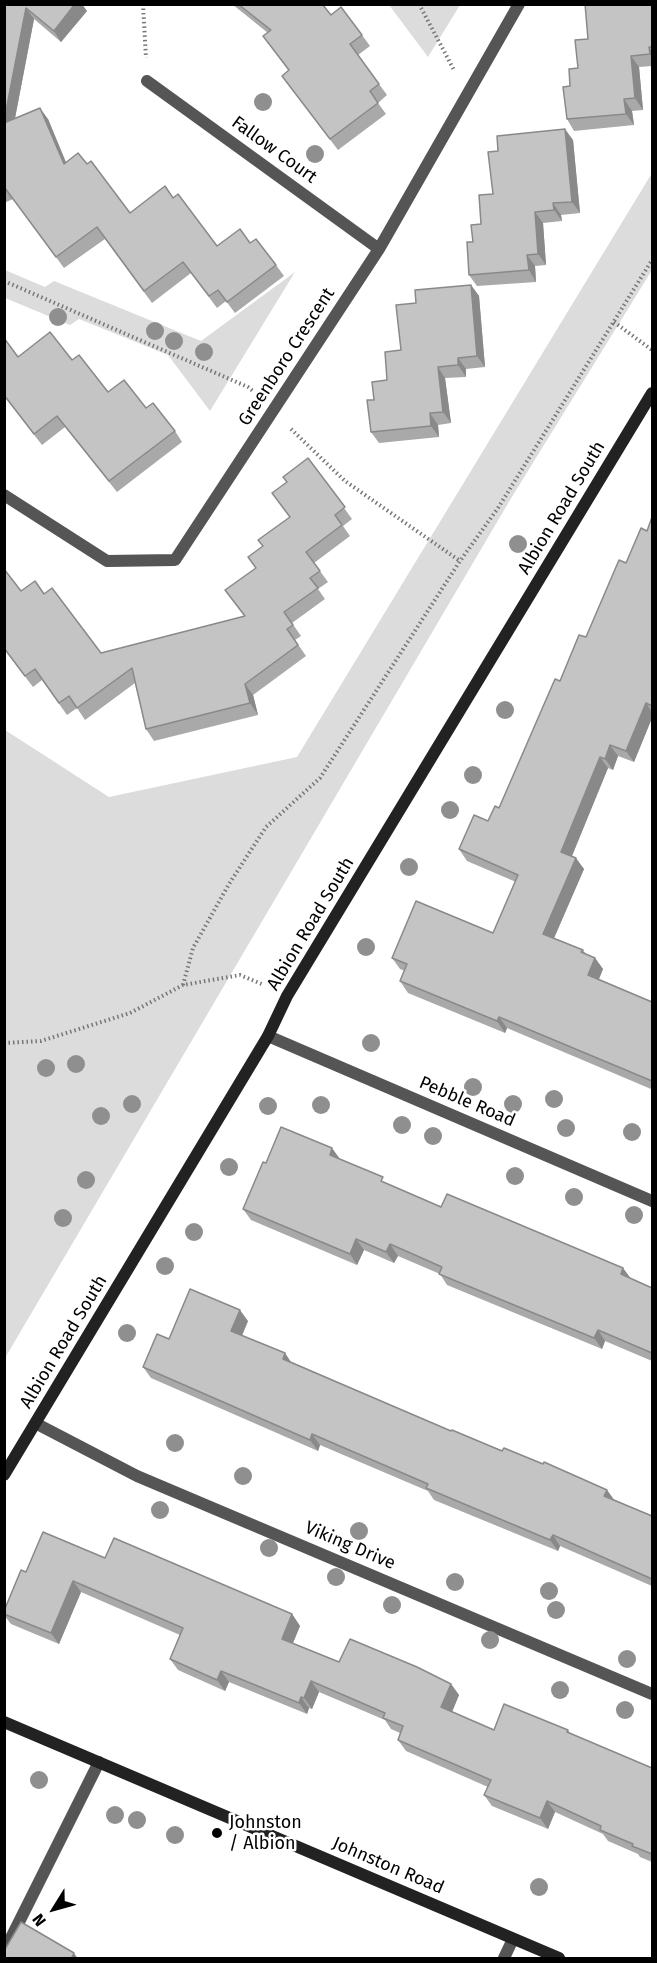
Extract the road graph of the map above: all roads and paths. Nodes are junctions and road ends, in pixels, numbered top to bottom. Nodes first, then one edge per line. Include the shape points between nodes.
1 (143, 4) edge
2 (419, 4) edge
3 (519, 4) edge
4 (147, 81) joint
5 (468, 95) junction
6 (379, 249) junction
7 (652, 260) edge
8 (4, 281) edge
9 (614, 322) junction
10 (652, 350) edge
11 (652, 396) edge
12 (273, 410) junction
13 (4, 495) edge
14 (460, 561) junction
15 (183, 985) junction
16 (267, 987) dead end
17 (268, 1036) junction
18 (4, 1043) edge
19 (652, 1201) edge
20 (36, 1424) junction
21 (4, 1475) edge
22 (652, 1695) edge
23 (4, 1722) edge
24 (99, 1762) junction
25 (513, 1939) junction
26 (4, 1952) edge
27 (504, 1959) edge
28 (559, 1959) edge

1 - 4 path
2 - 5 path
3 - 5 street, Greenboro Crescent
4 - 6 street, Fallow Court
5 - 6 street, Greenboro Crescent
6 - 12 street, Greenboro Crescent
7 - 9 path
8 - 12 path via 248,387
9 - 10 path
9 - 14 path via 498,508
11 - 17 street, Albion Road South via 287,996
12 - 13 street, Greenboro Crescent via 175,560 107,561
12 - 14 path via 345,481
14 - 15 path via 320,778 266,827 235,874 193,948
15 - 16 path via 240,975
15 - 18 path via 130,1013 41,1041
17 - 19 street, Pebble Road
17 - 20 street, Albion Road South
20 - 21 street, Albion Road South
20 - 22 street, Viking Drive via 137,1476
23 - 24 street, Johnston Road
24 - 25 street, Johnston Road
24 - 26 street
25 - 27 street
25 - 28 street, Johnston Road

